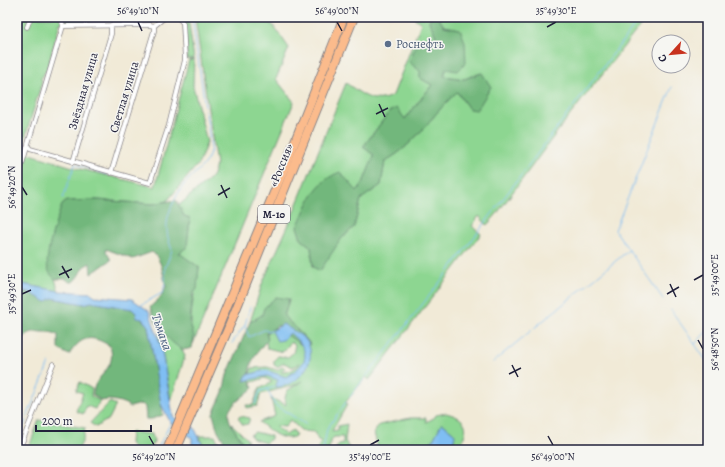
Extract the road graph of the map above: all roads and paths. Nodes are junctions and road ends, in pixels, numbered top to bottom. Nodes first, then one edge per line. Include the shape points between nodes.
1 (31, 17) edge
2 (61, 17) edge
3 (165, 17) edge
4 (178, 17) edge
5 (344, 17) edge
6 (354, 17) edge
7 (63, 26) junction
8 (111, 26) junction
9 (154, 26) junction
10 (27, 27) dead end
11 (28, 146) junction
12 (73, 162) junction
13 (111, 173) junction
14 (17, 181) edge
15 (53, 364) dead end
16 (20, 450) edge
17 (167, 450) edge
18 (176, 450) edge

1 - 10 street
2 - 7 street
3 - 9 street
4 - 13 street via 183,23 185,60 152,180 150,183
5 - 17 highway, «Россия» / М-10 via 272,199
6 - 18 highway, «Россия» / М-10
7 - 8 street
7 - 11 street
8 - 9 street
8 - 12 street, Звёздная улица
9 - 13 street, Светлая улица
11 - 12 street via 30,149
11 - 14 street
12 - 13 street
15 - 16 street

